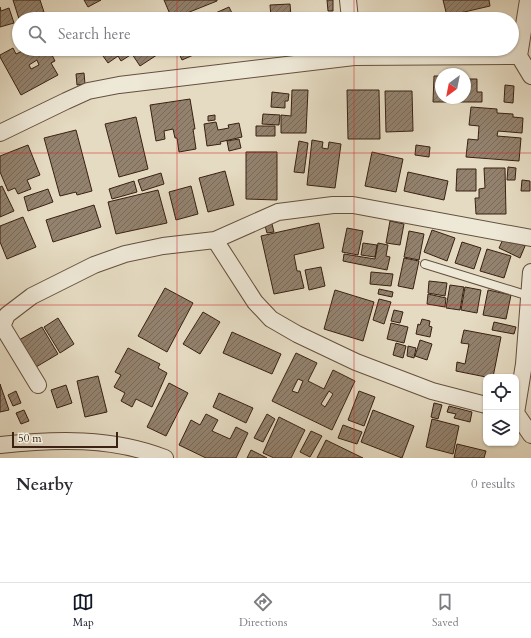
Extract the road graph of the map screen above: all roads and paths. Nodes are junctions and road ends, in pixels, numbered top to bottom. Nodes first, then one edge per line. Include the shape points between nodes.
1 (348, 0) edge
2 (528, 0) edge
3 (349, 12) edge
4 (332, 56) edge
5 (519, 56) joint
6 (531, 76) edge
7 (0, 134) edge
8 (531, 238) edge
9 (215, 240) junction
10 (425, 264) dead end
11 (531, 272) edge
12 (529, 296) junction
13 (527, 363) edge
14 (38, 384) dead end
15 (483, 404) edge
16 (517, 410) edge
17 (519, 418) edge
18 (531, 436) edge
19 (0, 446) edge
20 (164, 458) edge

1 - 3 street
2 - 5 street
4 - 7 street via 96,90 66,100
5 - 6 street
8 - 9 street via 353,205 333,205 278,212
9 - 14 street via 124,254 94,265 32,296 12,310 4,320 4,329
9 - 15 street via 255,302 271,319 356,362 432,391
10 - 12 lane
11 - 12 street
12 - 13 street
13 - 16 street
17 - 18 street
19 - 20 street via 36,441 105,442

